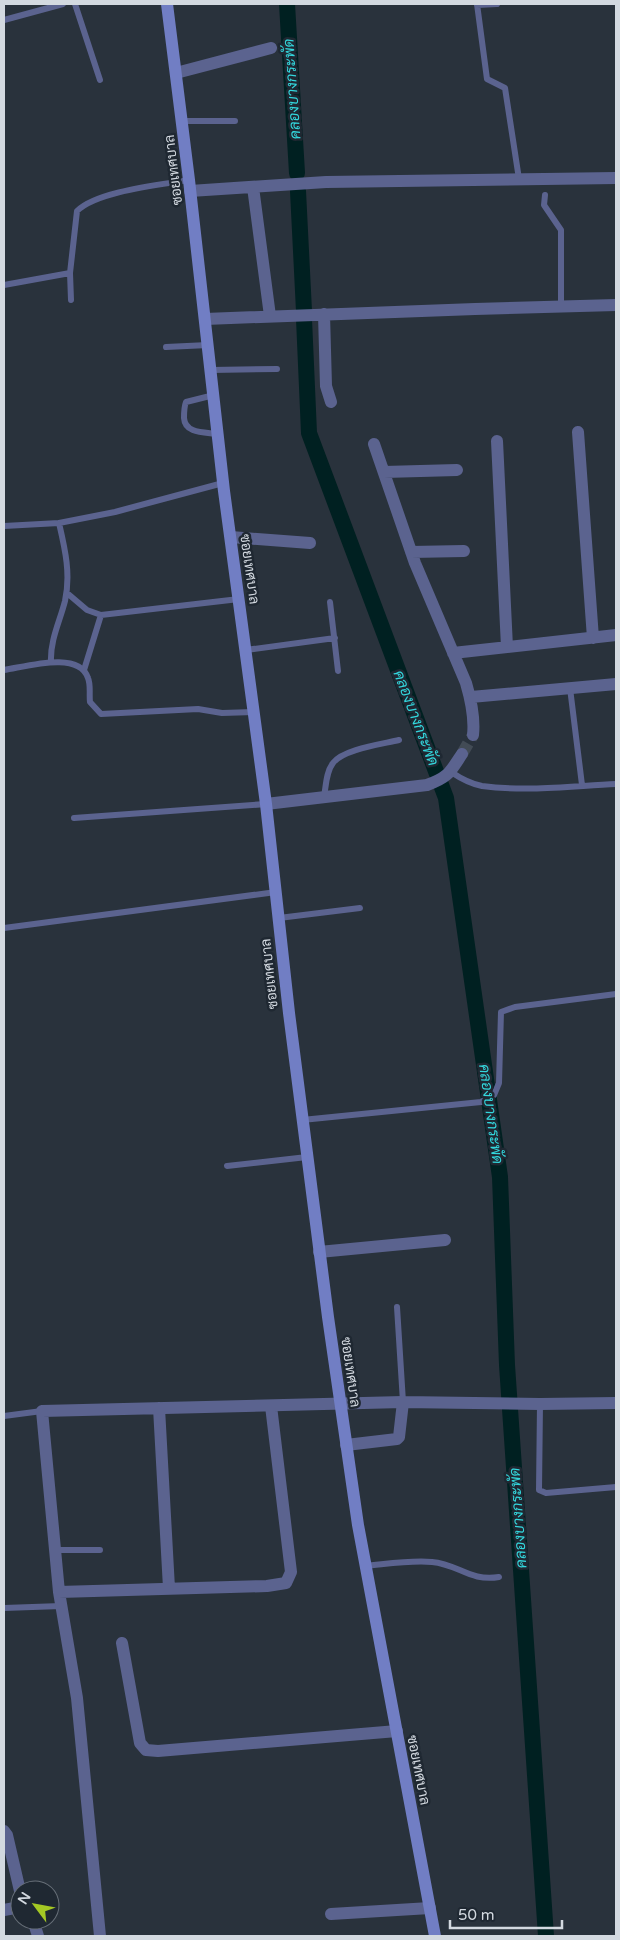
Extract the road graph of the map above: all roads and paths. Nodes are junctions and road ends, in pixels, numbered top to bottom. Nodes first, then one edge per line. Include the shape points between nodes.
1 (63, 4) edge
2 (75, 4) edge
3 (167, 4) edge
4 (477, 4) edge
5 (497, 4) edge
6 (4, 20) edge
7 (271, 48) dead end
8 (176, 73) junction
9 (100, 80) dead end
10 (235, 121) dead end
11 (182, 122) junction
12 (616, 178) edge
13 (520, 179) junction
14 (190, 186) junction
15 (253, 187) junction
16 (545, 195) dead end
17 (70, 273) junction
18 (4, 285) edge
19 (71, 300) dead end
20 (616, 305) edge
21 (561, 307) junction
22 (324, 314) junction
23 (270, 316) junction
24 (205, 319) junction
25 (208, 345) junction
26 (166, 347) dead end
27 (277, 369) dead end
28 (211, 370) junction
29 (214, 395) junction
30 (331, 402) dead end
31 (578, 432) dead end
32 (218, 434) junction
33 (496, 441) dead end
34 (374, 444) dead end
35 (457, 470) dead end
36 (384, 472) junction
37 (224, 483) junction
38 (59, 523) junction
39 (4, 526) edge
40 (230, 537) junction
41 (310, 543) dead end
42 (464, 551) dead end
43 (411, 552) junction
44 (67, 593) junction
45 (239, 599) junction
46 (330, 602) dead end
47 (100, 615) junction
48 (616, 635) edge
49 (335, 638) junction
50 (593, 638) junction
51 (507, 647) junction
52 (246, 650) junction
53 (453, 653) junction
54 (51, 662) junction
55 (4, 670) edge
56 (84, 670) junction
57 (338, 671) dead end
58 (616, 684) edge
59 (570, 688) junction
60 (471, 697) junction
61 (254, 712) junction
62 (473, 734) tunnel mouth
63 (400, 740) dead end
64 (462, 754) tunnel mouth
65 (447, 776) junction
66 (616, 784) edge
67 (582, 786) junction
68 (324, 797) junction
69 (266, 804) junction
70 (74, 818) dead end
71 (276, 892) junction
72 (360, 908) dead end
73 (279, 918) junction
74 (4, 928) edge
75 (616, 994) edge
76 (302, 1120) junction
77 (307, 1157) junction
78 (226, 1166) dead end
79 (445, 1240) dead end
80 (319, 1252) junction
81 (397, 1307) dead end
82 (403, 1402) junction
83 (616, 1403) edge
84 (340, 1404) junction
85 (540, 1404) junction
86 (271, 1406) junction
87 (159, 1408) junction
88 (42, 1411) junction
89 (4, 1416) edge
90 (346, 1445) junction
91 (616, 1487) edge
92 (54, 1550) junction
93 (100, 1550) dead end
94 (365, 1566) junction
95 (499, 1577) dead end
96 (169, 1588) junction
97 (59, 1592) junction
98 (61, 1606) junction
99 (4, 1608) edge
100 (122, 1643) dead end
101 (397, 1731) junction
102 (4, 1832) edge
103 (17, 1880) edge
104 (430, 1908) junction
105 (331, 1914) dead end
106 (100, 1936) edge
107 (435, 1936) edge

1 - 6 lane
2 - 9 lane
3 - 8 street, ซอยเทศบาล
4 - 5 lane
4 - 13 lane via 487,79 505,88
7 - 8 street
8 - 11 street, ซอยเทศบาล
10 - 11 lane
11 - 14 street, ซอยเทศบาล
12 - 13 street
13 - 15 street via 326,182
14 - 15 street
14 - 17 lane via 105,196 84,204 75,220
14 - 24 street, ซอยเทศบาล
15 - 23 street
16 - 21 lane via 544,206 561,230
17 - 18 lane
17 - 19 lane
20 - 21 street
21 - 22 street
22 - 23 street
22 - 30 street via 326,386
23 - 24 street
24 - 25 street, ซอยเทศบาล
25 - 26 lane
25 - 28 street, ซอยเทศบาล
27 - 28 lane
28 - 29 street, ซอยเทศบาล
29 - 32 street, ซอยเทศบาล
29 - 32 lane via 186,402 185,422 191,430
31 - 50 street
32 - 37 street, ซอยเทศบาล
33 - 51 street
34 - 36 street
35 - 36 street
36 - 43 street
37 - 38 lane via 115,512
37 - 40 street, ซอยเทศบาล
38 - 39 lane
38 - 44 lane via 68,564
40 - 41 street
40 - 45 street, ซอยเทศบาล
42 - 43 street
43 - 53 street
44 - 47 lane via 87,610
44 - 54 lane
45 - 47 lane
45 - 52 street, ซอยเทศบาล
46 - 49 lane
47 - 56 lane
48 - 50 street
49 - 52 lane
49 - 57 lane
50 - 51 street
51 - 53 street
52 - 61 street, ซอยเทศบาล
53 - 60 street
54 - 55 lane
54 - 56 lane via 75,664
56 - 61 lane via 89,679 90,702 101,714 198,709
58 - 59 street
59 - 60 street
59 - 67 lane
60 - 62 street
61 - 69 street, ซอยเทศบาล
63 - 68 lane via 338,757 328,771
64 - 65 street
65 - 67 lane via 481,786
65 - 68 street via 428,785
66 - 67 lane
68 - 69 street
69 - 70 lane
69 - 71 street, ซอยเทศบาล
71 - 73 street, ซอยเทศบาล
71 - 74 lane
72 - 73 lane
73 - 76 street, ซอยเทศบาล
75 - 76 lane via 515,1006 501,1012 499,1083 494,1095 481,1102
76 - 77 street, ซอยเทศบาล
77 - 78 lane
77 - 80 street, ซอยเทศบาล
79 - 80 street
80 - 84 street, ซอยเทศบาล
81 - 82 lane
82 - 84 street
82 - 85 street
82 - 90 street via 397,1439
83 - 85 street
84 - 86 street
84 - 90 street, ซอยเทศบาล
85 - 91 lane via 539,1490 546,1493
86 - 87 street
86 - 96 street via 291,1572 289,1578 286,1583 275,1586
87 - 88 street
87 - 96 street
88 - 89 lane
88 - 92 street
90 - 94 street, ซอยเทศบาล
92 - 93 lane
92 - 97 street
94 - 95 lane via 431,1562 478,1578
94 - 101 street, ซอยเทศบาล
96 - 97 street
97 - 98 street
98 - 99 lane
98 - 106 street via 77,1698
100 - 101 street via 140,1743 146,1750
101 - 104 street, ซอยเทศบาล
102 - 103 street
104 - 105 street
104 - 107 street, ซอยเทศบาล

